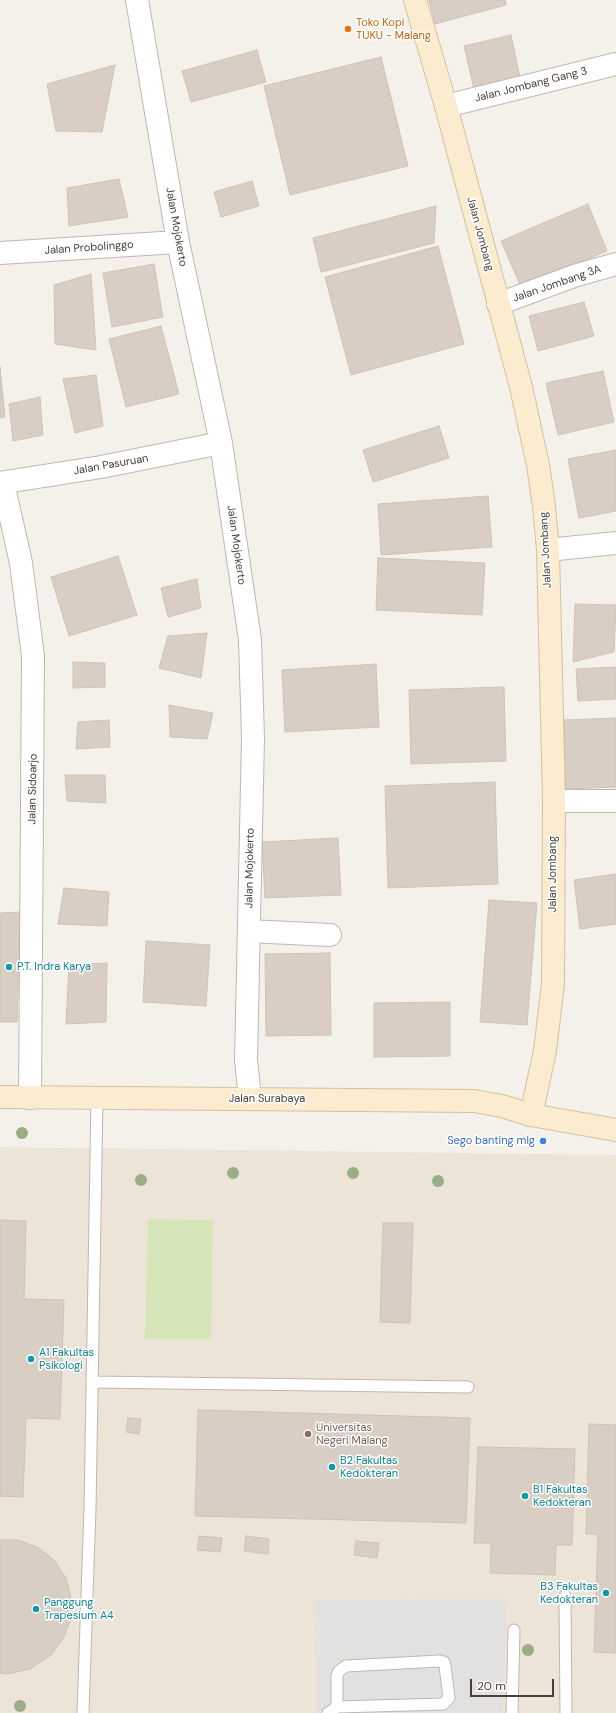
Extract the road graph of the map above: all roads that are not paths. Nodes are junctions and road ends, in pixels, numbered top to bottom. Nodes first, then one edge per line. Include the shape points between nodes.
1 (136, 0) edge
2 (415, 0) edge
3 (616, 64) edge
4 (446, 106) junction
5 (178, 242) junction
6 (0, 253) edge
7 (616, 264) edge
8 (498, 304) junction
9 (221, 443) junction
10 (1, 483) edge
11 (616, 543) edge
12 (548, 550) junction
13 (554, 801) junction
14 (616, 802) edge
15 (248, 931) junction
16 (330, 935) dead end
17 (0, 1097) edge
18 (30, 1098) junction
19 (250, 1098) junction
20 (97, 1099) junction
21 (531, 1115) junction
22 (616, 1130) edge
23 (92, 1382) junction
24 (468, 1387) dead end
25 (566, 1596) dead end
26 (514, 1630) dead end
27 (332, 1710) edge
28 (83, 1713) edge
29 (512, 1713) edge
30 (566, 1713) edge

1 - 5 street, Jalan Mojokerto
2 - 4 main road, Jalan Jombang
3 - 4 street, Jalan Jombang Gang 3
4 - 8 main road, Jalan Jombang
5 - 6 street, Jalan Probolinggo
5 - 9 street, Jalan Mojokerto
7 - 8 street, Jalan Jombang 3A via 577,275
8 - 12 main road, Jalan Jombang via 521,387 538,465
9 - 10 street, Jalan Pasuruan via 101,467
9 - 15 street, Jalan Mojokerto via 252,665 253,738
10 - 18 street, Jalan Sidoarjo via 21,563 33,656
11 - 12 street
12 - 13 main road, Jalan Jombang
13 - 14 street
13 - 21 main road, Jalan Jombang via 553,983 545,1051
15 - 16 street
15 - 19 street, Jalan Mojokerto via 246,1060
17 - 18 main road, Jalan Surabaya
18 - 20 main road, Jalan Surabaya
19 - 20 main road, Jalan Surabaya
19 - 21 main road, Jalan Surabaya via 474,1101
20 - 23 lane
21 - 22 main road, Jalan Surabaya
23 - 24 lane
23 - 28 lane
25 - 30 lane
26 - 29 lane
27 - 27 lane via 337,1676 346,1666 444,1662 449,1698 443,1704

